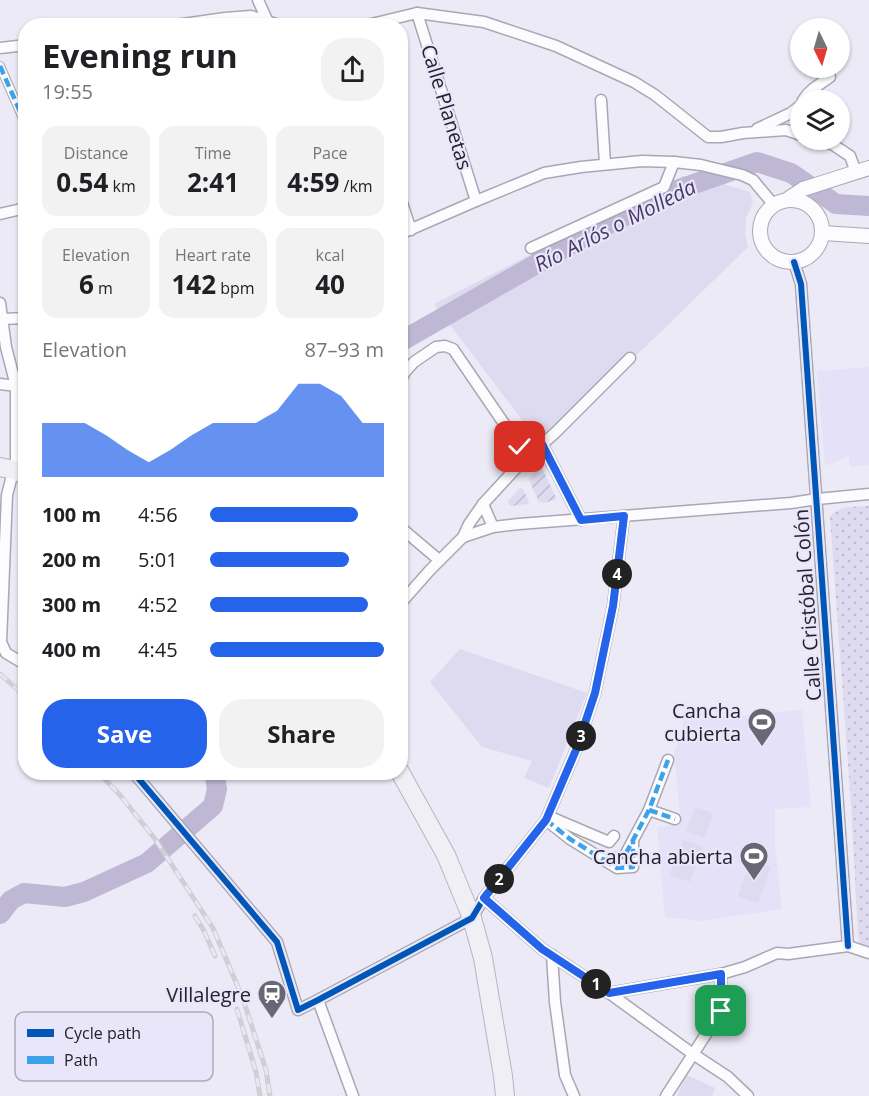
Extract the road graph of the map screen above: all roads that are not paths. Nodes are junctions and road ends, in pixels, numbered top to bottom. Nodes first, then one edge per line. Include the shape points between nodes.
1 (258, 0) edge
2 (417, 14) junction
3 (243, 18) edge
4 (259, 18) edge
5 (266, 18) edge
6 (399, 18) edge
7 (18, 46) edge
8 (0, 48) edge
9 (0, 66) edge
10 (828, 78) edge
11 (812, 90) edge
12 (601, 100) dead end
13 (18, 107) edge
14 (790, 113) edge
15 (790, 131) edge
16 (749, 133) junction
17 (841, 150) edge
18 (674, 162) junction
19 (605, 164) junction
20 (862, 170) edge
21 (788, 199) junction
22 (476, 201) junction
23 (773, 204) junction
24 (18, 210) edge
25 (0, 214) edge
26 (408, 231) edge
27 (823, 233) junction
28 (869, 236) edge
29 (531, 248) dead end
30 (794, 262) junction
31 (0, 303) edge
32 (18, 318) edge
33 (2, 319) junction
34 (630, 358) dead end
35 (408, 369) edge
36 (0, 384) edge
37 (16, 386) junction
38 (542, 444) junction
39 (18, 447) edge
40 (16, 450) junction
41 (523, 461) junction
42 (13, 471) edge
43 (869, 494) edge
44 (817, 499) junction
45 (483, 504) junction
46 (624, 516) junction
47 (581, 520) junction
48 (493, 527) junction
49 (408, 534) edge
50 (463, 537) junction
51 (439, 560) junction
52 (408, 595) edge
53 (18, 660) edge
54 (668, 760) dead end
55 (140, 780) edge
56 (404, 780) edge
57 (649, 810) junction
58 (547, 818) junction
59 (675, 819) dead end
60 (614, 836) dead end
61 (484, 898) junction
62 (472, 918) junction
63 (848, 946) junction
64 (869, 953) edge
65 (552, 955) junction
66 (721, 974) junction
67 (609, 993) junction
68 (318, 1000) junction
69 (693, 1054) junction
70 (353, 1096) edge
71 (505, 1096) edge
72 (574, 1096) edge
73 (666, 1096) edge
74 (748, 1096) edge

1 - 5 street
2 - 6 street
2 - 16 street via 484,22 556,46 641,86 708,137
2 - 22 street, Calle Planetas
3 - 4 street
7 - 8 street
9 - 13 street
10 - 11 street
12 - 19 street
14 - 16 street
15 - 16 street
17 - 20 street
18 - 19 street
18 - 23 street via 742,175 753,180
18 - 29 street via 664,187
19 - 22 street via 544,173
20 - 21 street via 803,189
21 - 23 street
21 - 27 street via 805,202 817,212
22 - 26 street
23 - 30 street via 762,217 759,233 765,249 777,260
24 - 25 street
27 - 28 street
27 - 30 street via 809,257
30 - 44 street, Calle Cristóbal Colón via 801,284
31 - 33 street
32 - 33 street
33 - 37 street
34 - 38 street
35 - 41 street via 436,348 453,349 520,447
36 - 37 street
37 - 40 street
38 - 41 street
38 - 47 street
39 - 40 street
40 - 42 street
41 - 45 street
42 - 53 street via 7,495 1,642 6,653
43 - 44 street
44 - 46 street
44 - 63 street, Calle Cristóbal Colón
45 - 48 street
45 - 50 street
46 - 47 street
46 - 58 street via 613,606 595,693
47 - 48 street
48 - 50 street
49 - 51 street
50 - 51 street
51 - 52 street
54 - 57 street
55 - 68 street via 277,942 298,1010
56 - 62 main road via 446,855
57 - 58 street via 624,857 604,860 570,839
57 - 59 street
58 - 60 street via 609,842
58 - 61 street
61 - 62 street
61 - 65 street
62 - 68 street
62 - 71 main road via 483,958
63 - 64 street
63 - 66 street via 777,953
65 - 67 street
65 - 72 street via 565,1075
66 - 67 street
66 - 69 street via 721,1011
67 - 69 street
68 - 70 street
69 - 73 street
69 - 74 street via 729,1077

